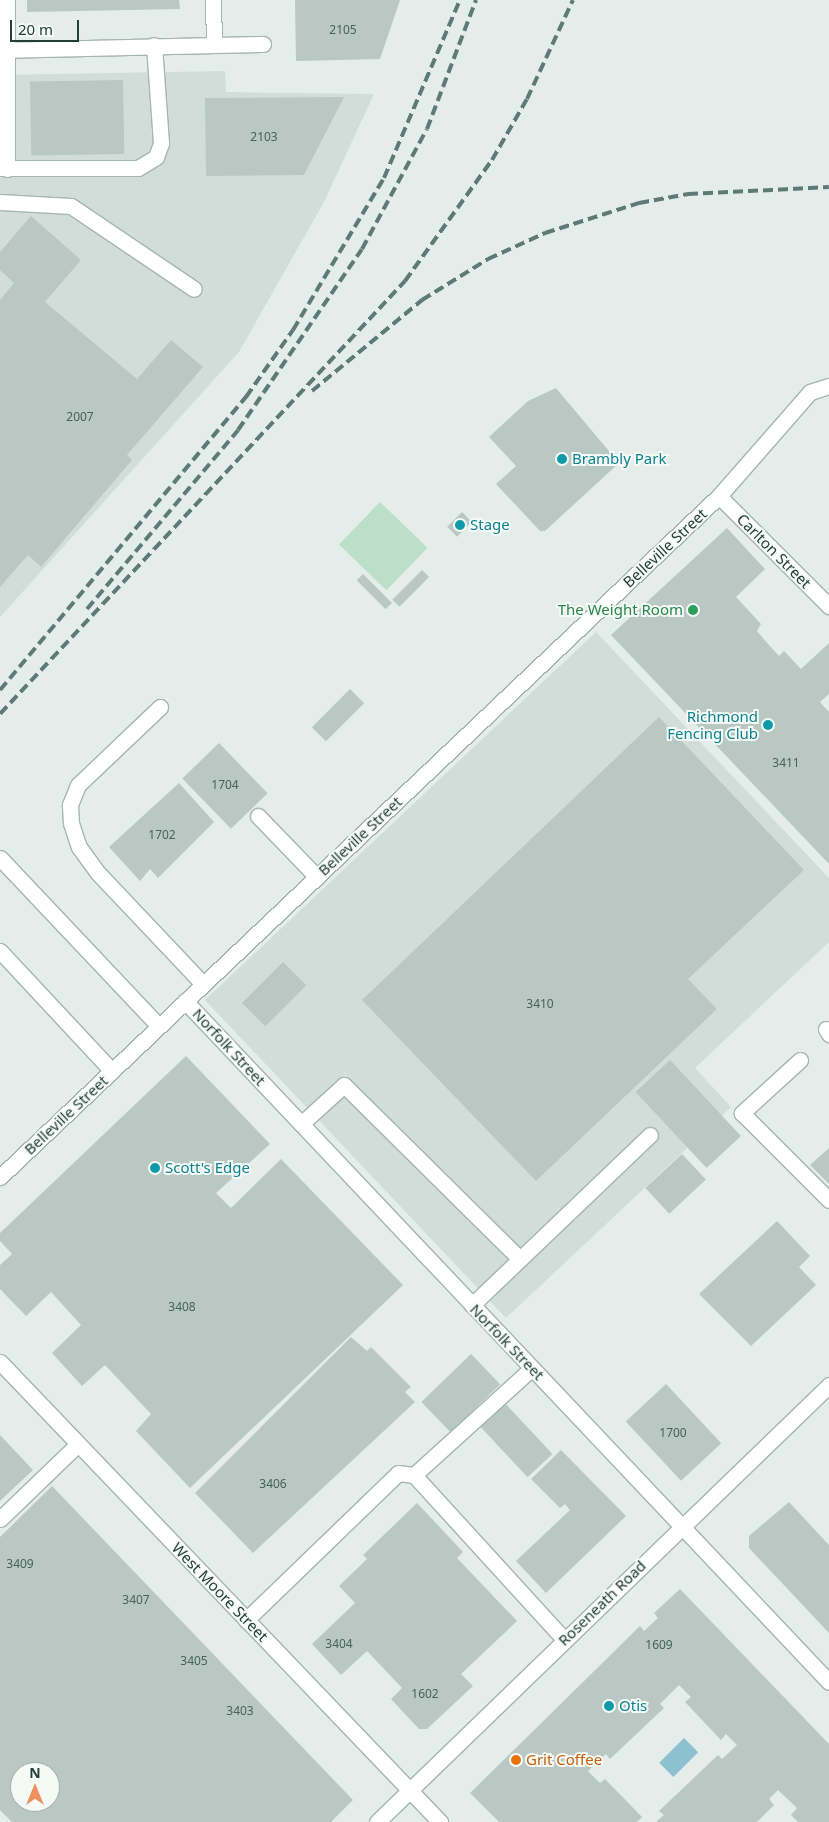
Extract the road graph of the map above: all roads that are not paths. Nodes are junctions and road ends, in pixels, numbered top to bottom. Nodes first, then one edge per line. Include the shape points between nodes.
1 (7, 0) edge
2 (213, 0) edge
3 (214, 44) junction
4 (262, 44) dead end
5 (154, 45) junction
6 (4, 50) edge
7 (4, 168) edge
8 (0, 202) edge
9 (194, 289) dead end
10 (829, 386) edge
11 (719, 496) junction
12 (829, 606) edge
13 (160, 707) dead end
14 (258, 816) dead end
15 (0, 858) edge
16 (317, 877) junction
17 (0, 951) edge
18 (203, 984) junction
19 (185, 1001) junction
20 (159, 1026) junction
21 (800, 1060) dead end
22 (112, 1071) junction
23 (301, 1124) junction
24 (650, 1135) dead end
25 (0, 1177) edge
26 (829, 1200) edge
27 (520, 1259) junction
28 (472, 1305) junction
29 (0, 1362) edge
30 (532, 1368) junction
31 (829, 1385) edge
32 (78, 1444) junction
33 (414, 1475) junction
34 (0, 1519) edge
35 (680, 1527) junction
36 (246, 1620) junction
37 (564, 1639) junction
38 (829, 1682) edge
39 (409, 1790) junction
40 (377, 1822) edge
41 (440, 1822) edge

1 - 6 street
2 - 3 street
3 - 4 street
3 - 5 street
5 - 6 street
5 - 7 street via 161,143 156,158 138,168
6 - 7 street
8 - 9 street via 71,206
10 - 11 street, Belleville Street via 810,392
11 - 12 street, Carlton Street
11 - 16 street, Belleville Street
13 - 18 street via 78,785 70,805 71,823 80,847 98,873
14 - 16 street
15 - 20 street
16 - 18 street, Belleville Street
17 - 22 street
18 - 19 street, Belleville Street
19 - 20 street, Belleville Street
19 - 23 street, Norfolk Street
20 - 22 street, Belleville Street
21 - 26 street via 742,1112
22 - 25 street, Belleville Street
23 - 27 street via 344,1085
23 - 28 street, Norfolk Street
24 - 27 street
27 - 28 street
28 - 30 street, Norfolk Street
29 - 32 street, West Moore Street
30 - 33 street
30 - 35 street, Norfolk Street
31 - 35 street, Roseneath Road
32 - 34 street
32 - 36 street, West Moore Street
33 - 36 street via 398,1473
33 - 37 street
35 - 37 street, Roseneath Road
35 - 38 street, Norfolk Street
36 - 39 street, West Moore Street
37 - 39 street, Roseneath Road
39 - 40 street, Roseneath Road
39 - 41 street, West Moore Street

